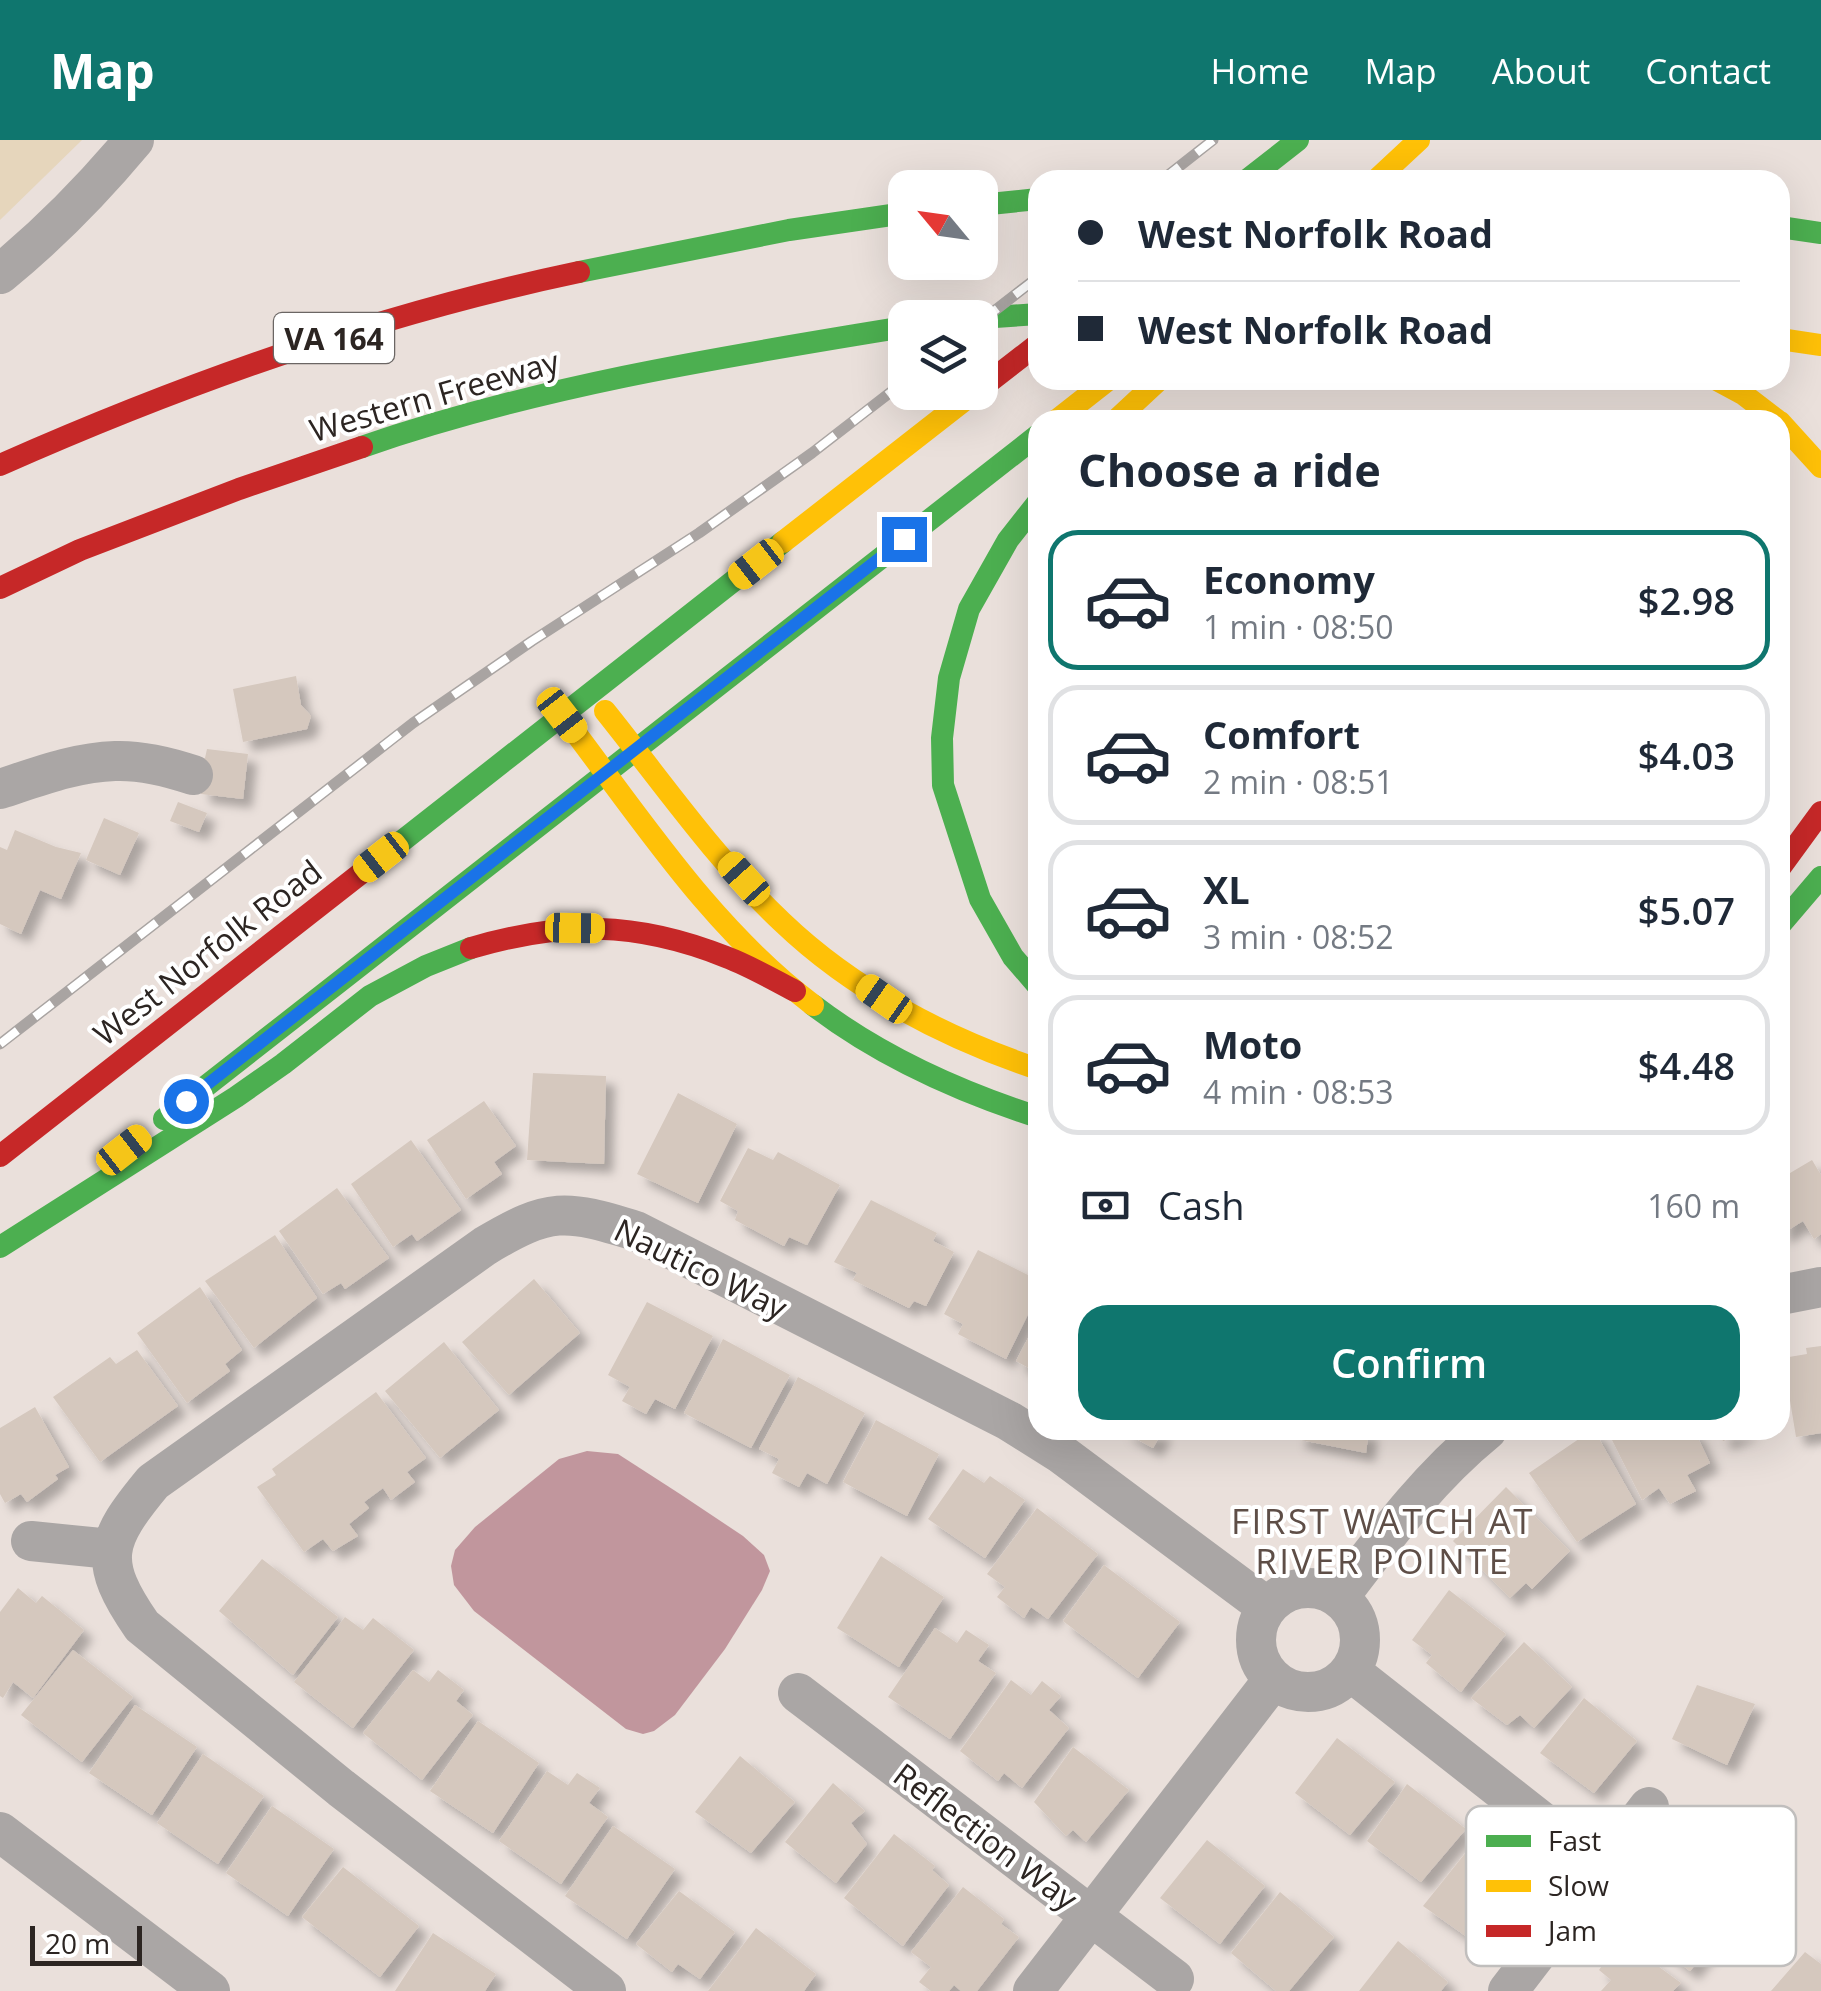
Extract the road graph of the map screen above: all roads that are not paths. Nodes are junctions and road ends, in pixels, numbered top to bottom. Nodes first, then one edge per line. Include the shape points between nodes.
1 (134, 140) edge
2 (1298, 140) edge
3 (1417, 140) edge
4 (1260, 170) edge
5 (1376, 170) edge
6 (1386, 170) edge
7 (1028, 200) edge
8 (998, 203) edge
9 (888, 215) edge
10 (1790, 228) edge
11 (1821, 233) edge
12 (0, 274) edge
13 (1028, 315) edge
14 (998, 317) edge
15 (888, 329) edge
16 (1790, 340) edge
17 (1821, 345) edge
18 (1028, 352) edge
19 (998, 375) edge
20 (1095, 390) edge
21 (1148, 390) edge
22 (1735, 390) edge
23 (954, 410) edge
24 (1070, 410) edge
25 (1127, 410) edge
26 (1764, 410) edge
27 (1790, 433) edge
28 (1028, 443) edge
29 (0, 465) edge
30 (1821, 467) edge
31 (1028, 515) edge
32 (0, 588) edge
33 (591, 693) junction
34 (562, 715) junction
35 (636, 749) junction
36 (606, 772) junction
37 (193, 775) dead end
38 (0, 790) edge
39 (1821, 812) edge
40 (1790, 854) edge
41 (1821, 877) edge
42 (1790, 913) edge
43 (1028, 974) edge
44 (796, 991) junction
45 (1028, 1065) edge
46 (1028, 1113) edge
47 (0, 1156) edge
48 (0, 1247) edge
49 (1821, 1287) edge
50 (1790, 1293) edge
51 (1028, 1433) edge
52 (1040, 1440) edge
53 (1474, 1440) edge
54 (31, 1540) dead end
55 (111, 1549) junction
56 (1338, 1598) junction
57 (1267, 1608) junction
58 (1350, 1671) junction
59 (1273, 1680) junction
60 (798, 1693) dead end
61 (1522, 1806) edge
62 (0, 1832) edge
63 (1090, 1916) junction
64 (1527, 1966) edge
65 (1174, 1979) dead end
66 (210, 1991) edge
67 (606, 1991) edge
68 (1033, 1991) edge
69 (1508, 1991) edge

1 - 12 street
2 - 4 main road
3 - 5 main road
3 - 6 main road
7 - 8 main road
9 - 29 main road, VA 164 via 443,304 285,353
10 - 11 main road
13 - 14 main road
15 - 32 main road, Western Freeway via 657,370 408,431 115,536
16 - 17 main road
18 - 19 main road, West Norfolk Road
20 - 24 main road
21 - 25 main road
22 - 26 main road
23 - 33 main road, West Norfolk Road
27 - 30 main road
28 - 35 main road
31 - 43 main road via 970,609 949,678 942,738 943,785 980,899
33 - 34 main road, West Norfolk Road
33 - 35 main road
34 - 36 main road
34 - 47 main road, West Norfolk Road
35 - 36 main road
35 - 45 main road via 783,923 841,970 927,1024
36 - 44 main road via 728,927
36 - 48 main road
37 - 38 street via 116,761 71,767
39 - 40 main road
41 - 42 main road
44 - 46 main road via 939,1081
44 - 48 main road via 726,956 620,928 520,933 467,948 382,988 270,1074
49 - 50 street
51 - 55 street, Nautico Way via 636,1231 555,1214 523,1223 485,1246 153,1482 126,1515
52 - 57 street, Nautico Way
53 - 56 street via 1408,1506
54 - 55 street
55 - 67 street via 114,1577 142,1626
56 - 57 street via 1324,1590 1293,1590
56 - 58 street via 1350,1609 1360,1640
57 - 59 street via 1258,1621 1257,1653
58 - 59 street via 1313,1692
58 - 61 street
59 - 63 street
60 - 63 street, Reflection Way
62 - 66 street
63 - 65 street, Reflection Way
63 - 68 street
64 - 69 street

